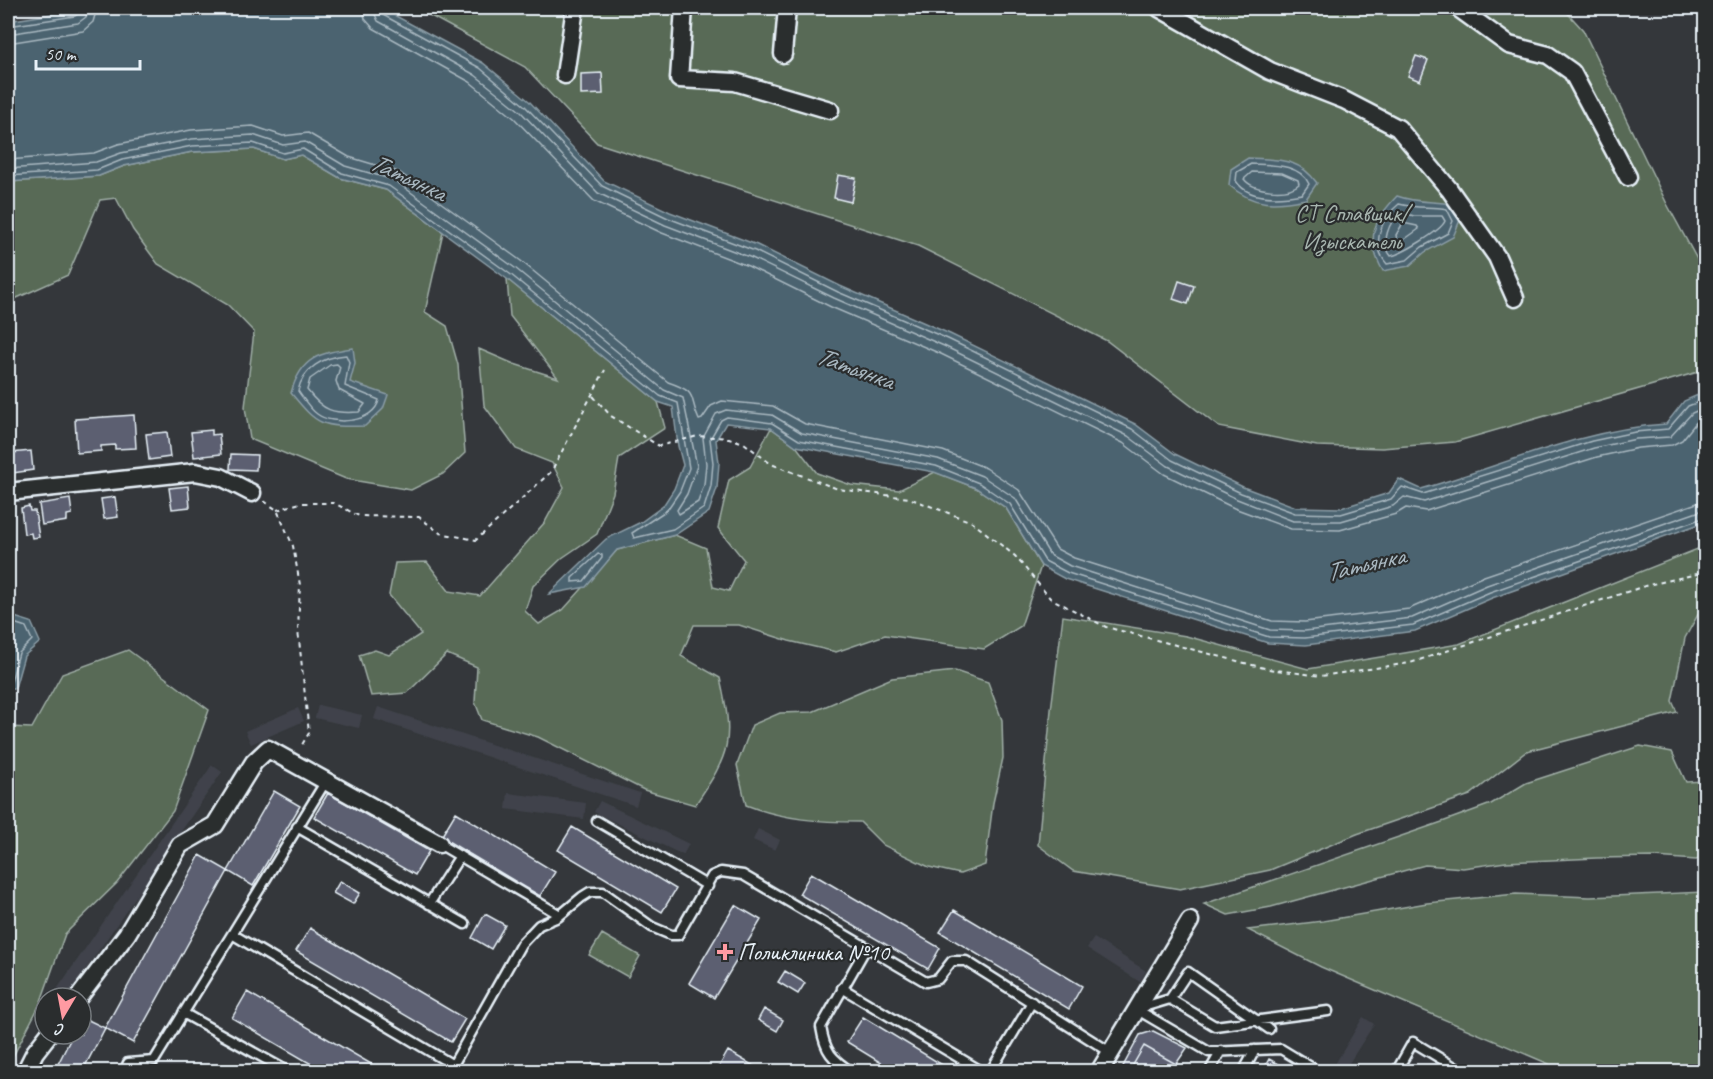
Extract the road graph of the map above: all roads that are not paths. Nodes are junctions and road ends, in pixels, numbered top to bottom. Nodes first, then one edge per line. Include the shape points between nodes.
1 (575, 8) edge
2 (684, 8) edge
3 (788, 8) edge
4 (1159, 8) edge
5 (1458, 8) edge
6 (783, 54) dead end
7 (565, 75) dead end
8 (830, 110) dead end
9 (1628, 177) dead end
10 (1515, 298) dead end
11 (8, 492) edge
12 (252, 492) road end
13 (326, 781) junction
14 (597, 821) dead end
15 (297, 827) junction
16 (439, 844) joint
17 (460, 856) junction
18 (708, 886) junction
19 (429, 904) junction
20 (560, 915) junction
21 (1190, 921) dead end
22 (465, 924) dead end
23 (232, 934) junction
24 (866, 948) junction
25 (87, 986) edge
26 (842, 988) junction
27 (1170, 999) junction
28 (1032, 1002) junction
29 (1136, 1009) junction
30 (1328, 1011) dead end
31 (183, 1013) junction
32 (1257, 1021) junction
33 (1269, 1029) dead end
34 (40, 1046) edge
35 (1255, 1050) junction
36 (1221, 1051) junction
37 (1110, 1052) junction
38 (451, 1068) edge
39 (25, 1071) edge
40 (124, 1071) edge
41 (289, 1071) edge
42 (852, 1071) edge
43 (982, 1071) edge
44 (990, 1071) edge
45 (1099, 1071) edge
46 (1209, 1071) edge
47 (1243, 1071) edge
48 (1319, 1071) edge
49 (1396, 1071) edge
50 (1463, 1071) edge

1 - 7 street
2 - 8 street via 679,79 735,82
3 - 6 street
4 - 10 street via 1270,71 1344,100 1398,128 1449,189 1497,257
5 - 9 street via 1509,45 1548,55 1572,72
11 - 12 street via 195,472 221,477
13 - 15 lane
13 - 16 street
13 - 25 street via 268,749 254,762 215,825 180,845 128,934
14 - 18 lane
15 - 19 lane
15 - 23 lane
16 - 17 lane
17 - 19 lane
17 - 20 lane
18 - 20 lane via 678,935 652,927 603,892 590,892
18 - 24 lane via 712,876 721,872 743,875
19 - 22 lane
20 - 38 lane via 539,925 521,944
21 - 29 street
23 - 31 lane
23 - 38 lane
24 - 26 lane
24 - 28 lane via 926,982 938,980 952,960 966,961
26 - 42 lane via 821,1027 834,1061
26 - 43 lane
27 - 29 lane
27 - 32 lane via 1215,1026
27 - 32 lane via 1188,972
28 - 37 lane
28 - 44 lane
29 - 36 lane via 1209,1052
29 - 37 street
30 - 32 lane
31 - 40 lane via 154,1061 128,1064
31 - 41 lane
32 - 33 lane
34 - 39 street
35 - 36 lane
35 - 47 lane
35 - 48 lane via 1281,1049
36 - 46 lane
37 - 45 street
49 - 50 lane via 1413,1042

